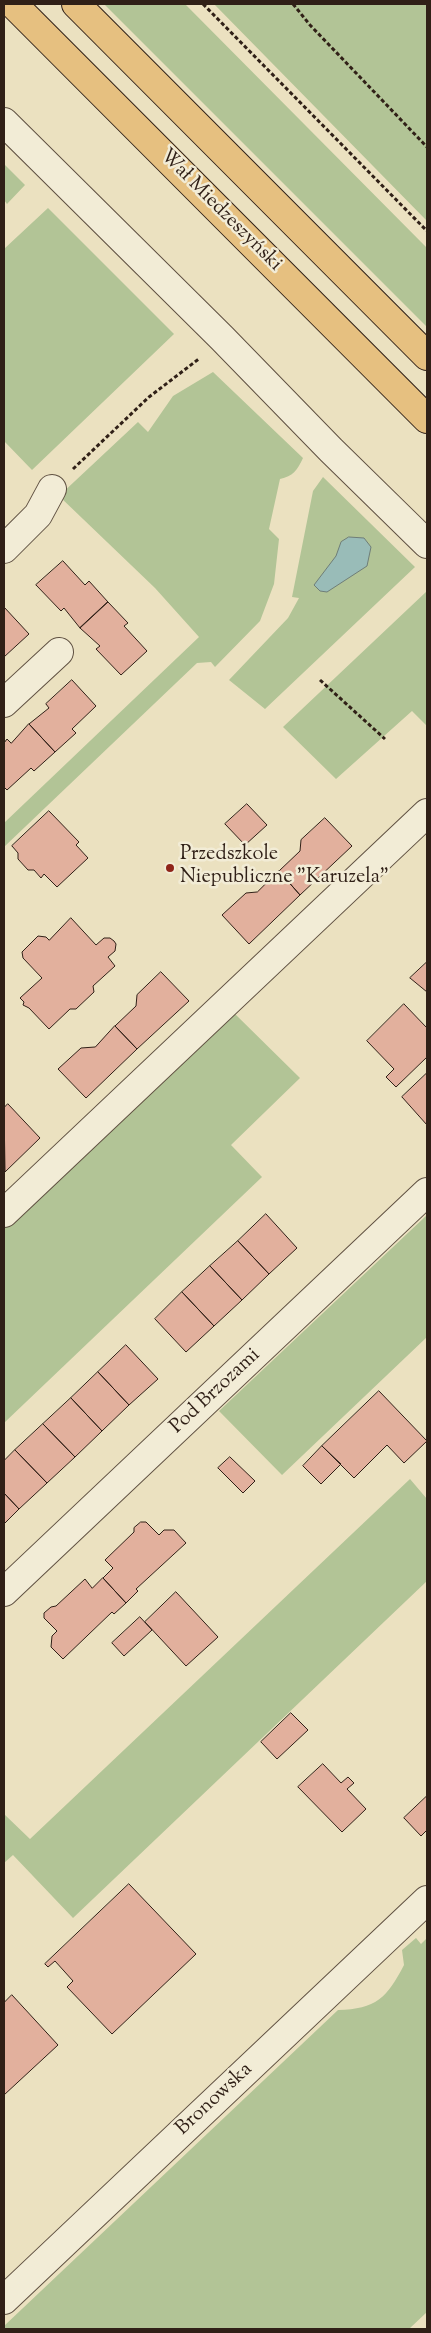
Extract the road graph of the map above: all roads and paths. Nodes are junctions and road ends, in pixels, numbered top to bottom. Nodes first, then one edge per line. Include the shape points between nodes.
1 (13, 4) edge
2 (76, 4) edge
3 (204, 4) edge
4 (293, 4) edge
5 (4, 122) edge
6 (427, 147) edge
7 (427, 230) edge
8 (222, 338) junction
9 (427, 356) edge
10 (427, 419) edge
11 (52, 489) joint
12 (427, 544) edge
13 (4, 549) edge
14 (59, 652) dead end
15 (320, 680) dead end
16 (4, 703) edge
17 (384, 739) dead end
18 (427, 813) edge
19 (427, 1192) edge
20 (4, 1213) edge
21 (4, 1592) edge
22 (427, 1900) edge
23 (4, 2300) edge

1 - 10 main road, Wał Miedzeszyński
2 - 9 main road
3 - 7 path
4 - 6 path
5 - 8 street
8 - 11 path via 149,397
8 - 12 street
11 - 13 street via 38,515
14 - 16 street
15 - 17 path
18 - 20 street
19 - 21 street, Pod Brzozami
22 - 23 street, Bronowska

